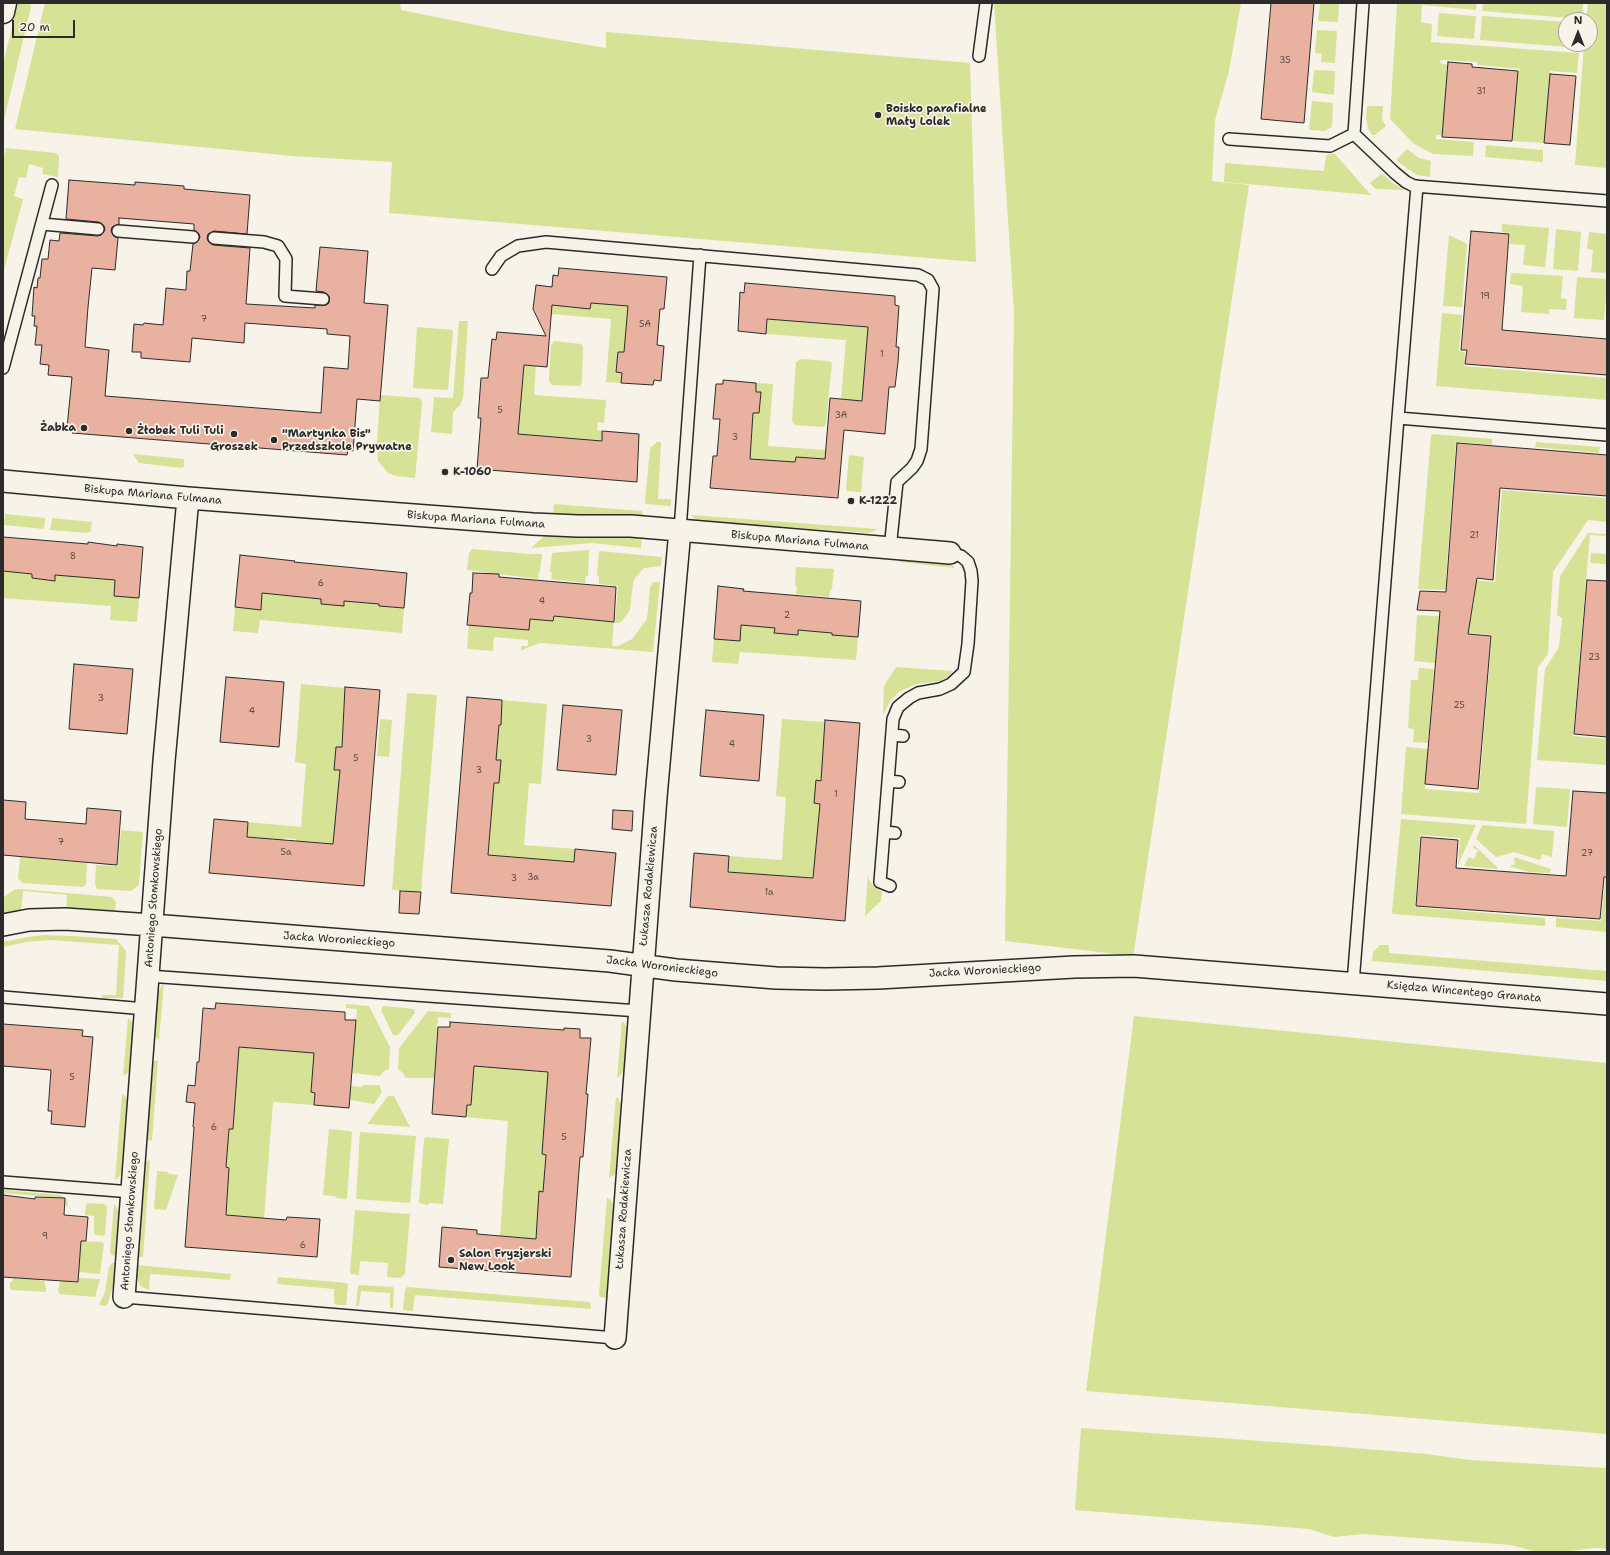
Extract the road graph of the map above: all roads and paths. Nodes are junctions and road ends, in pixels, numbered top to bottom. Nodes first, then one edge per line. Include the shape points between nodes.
1 (5, 3) edge
2 (986, 3) edge
3 (1363, 3) edge
4 (3, 12) edge
5 (979, 56) dead end
6 (1354, 134) junction
7 (1229, 139) dead end
8 (52, 186) dead end
9 (1417, 186) junction
10 (1607, 201) edge
11 (42, 224) junction
12 (98, 229) dead end
13 (118, 231) dead end
14 (193, 236) dead end
15 (214, 238) dead end
16 (700, 255) junction
17 (492, 269) dead end
18 (323, 299) dead end
19 (3, 368) edge
20 (1398, 418) junction
21 (1607, 434) edge
22 (3, 481) edge
23 (188, 498) junction
24 (680, 530) junction
25 (890, 549) junction
26 (950, 553) joint
27 (890, 886) dead end
28 (3, 925) edge
29 (152, 925) junction
30 (642, 966) junction
31 (148, 976) junction
32 (1322, 980) joint
33 (1353, 983) junction
34 (3, 998) edge
35 (1607, 1004) edge
36 (146, 1009) junction
37 (639, 1011) junction
38 (3, 1182) edge
39 (132, 1192) junction
40 (124, 1297) joint
41 (615, 1338) joint

1 - 4 street
2 - 5 lane
3 - 6 lane
6 - 7 lane via 1330,146
6 - 9 lane via 1395,173 1406,182
8 - 11 lane
9 - 10 lane
9 - 20 lane
11 - 12 lane
11 - 19 lane
13 - 14 lane
15 - 18 lane via 264,242 278,246 286,259 285,296
16 - 17 lane via 546,242 518,246 501,256
16 - 24 lane
16 - 25 lane via 918,275 928,280 934,289 920,449 915,464 897,482
20 - 21 lane
20 - 33 lane
22 - 23 street, Biskupa Mariana Fulmana
23 - 24 street, Biskupa Mariana Fulmana via 533,524
23 - 29 street, Antoniego Słomkowskiego via 173,646
24 - 25 street, Biskupa Mariana Fulmana
24 - 30 street, Łukasza Rodakiewicza
25 - 26 street, Biskupa Mariana Fulmana
26 - 27 lane via 961,556 968,562 972,576 964,672 952,684 918,693 898,707 894,719 898,735 890,832 880,882
28 - 29 street, Jacka Woronieckiego via 29,920 65,919
29 - 30 street, Jacka Woronieckiego via 610,961
29 - 31 street, Antoniego Słomkowskiego
30 - 32 street, Jacka Woronieckiego via 826,980 1074,966 1134,966
30 - 37 street, Łukasza Rodakiewicza
31 - 36 street, Antoniego Słomkowskiego
31 - 37 lane
32 - 33 street, Księdza Wincentego Granata
33 - 35 street, Księdza Wincentego Granata
34 - 36 lane
36 - 39 street, Antoniego Słomkowskiego
37 - 41 street, Łukasza Rodakiewicza
38 - 39 lane
39 - 40 street, Antoniego Słomkowskiego
40 - 41 lane

